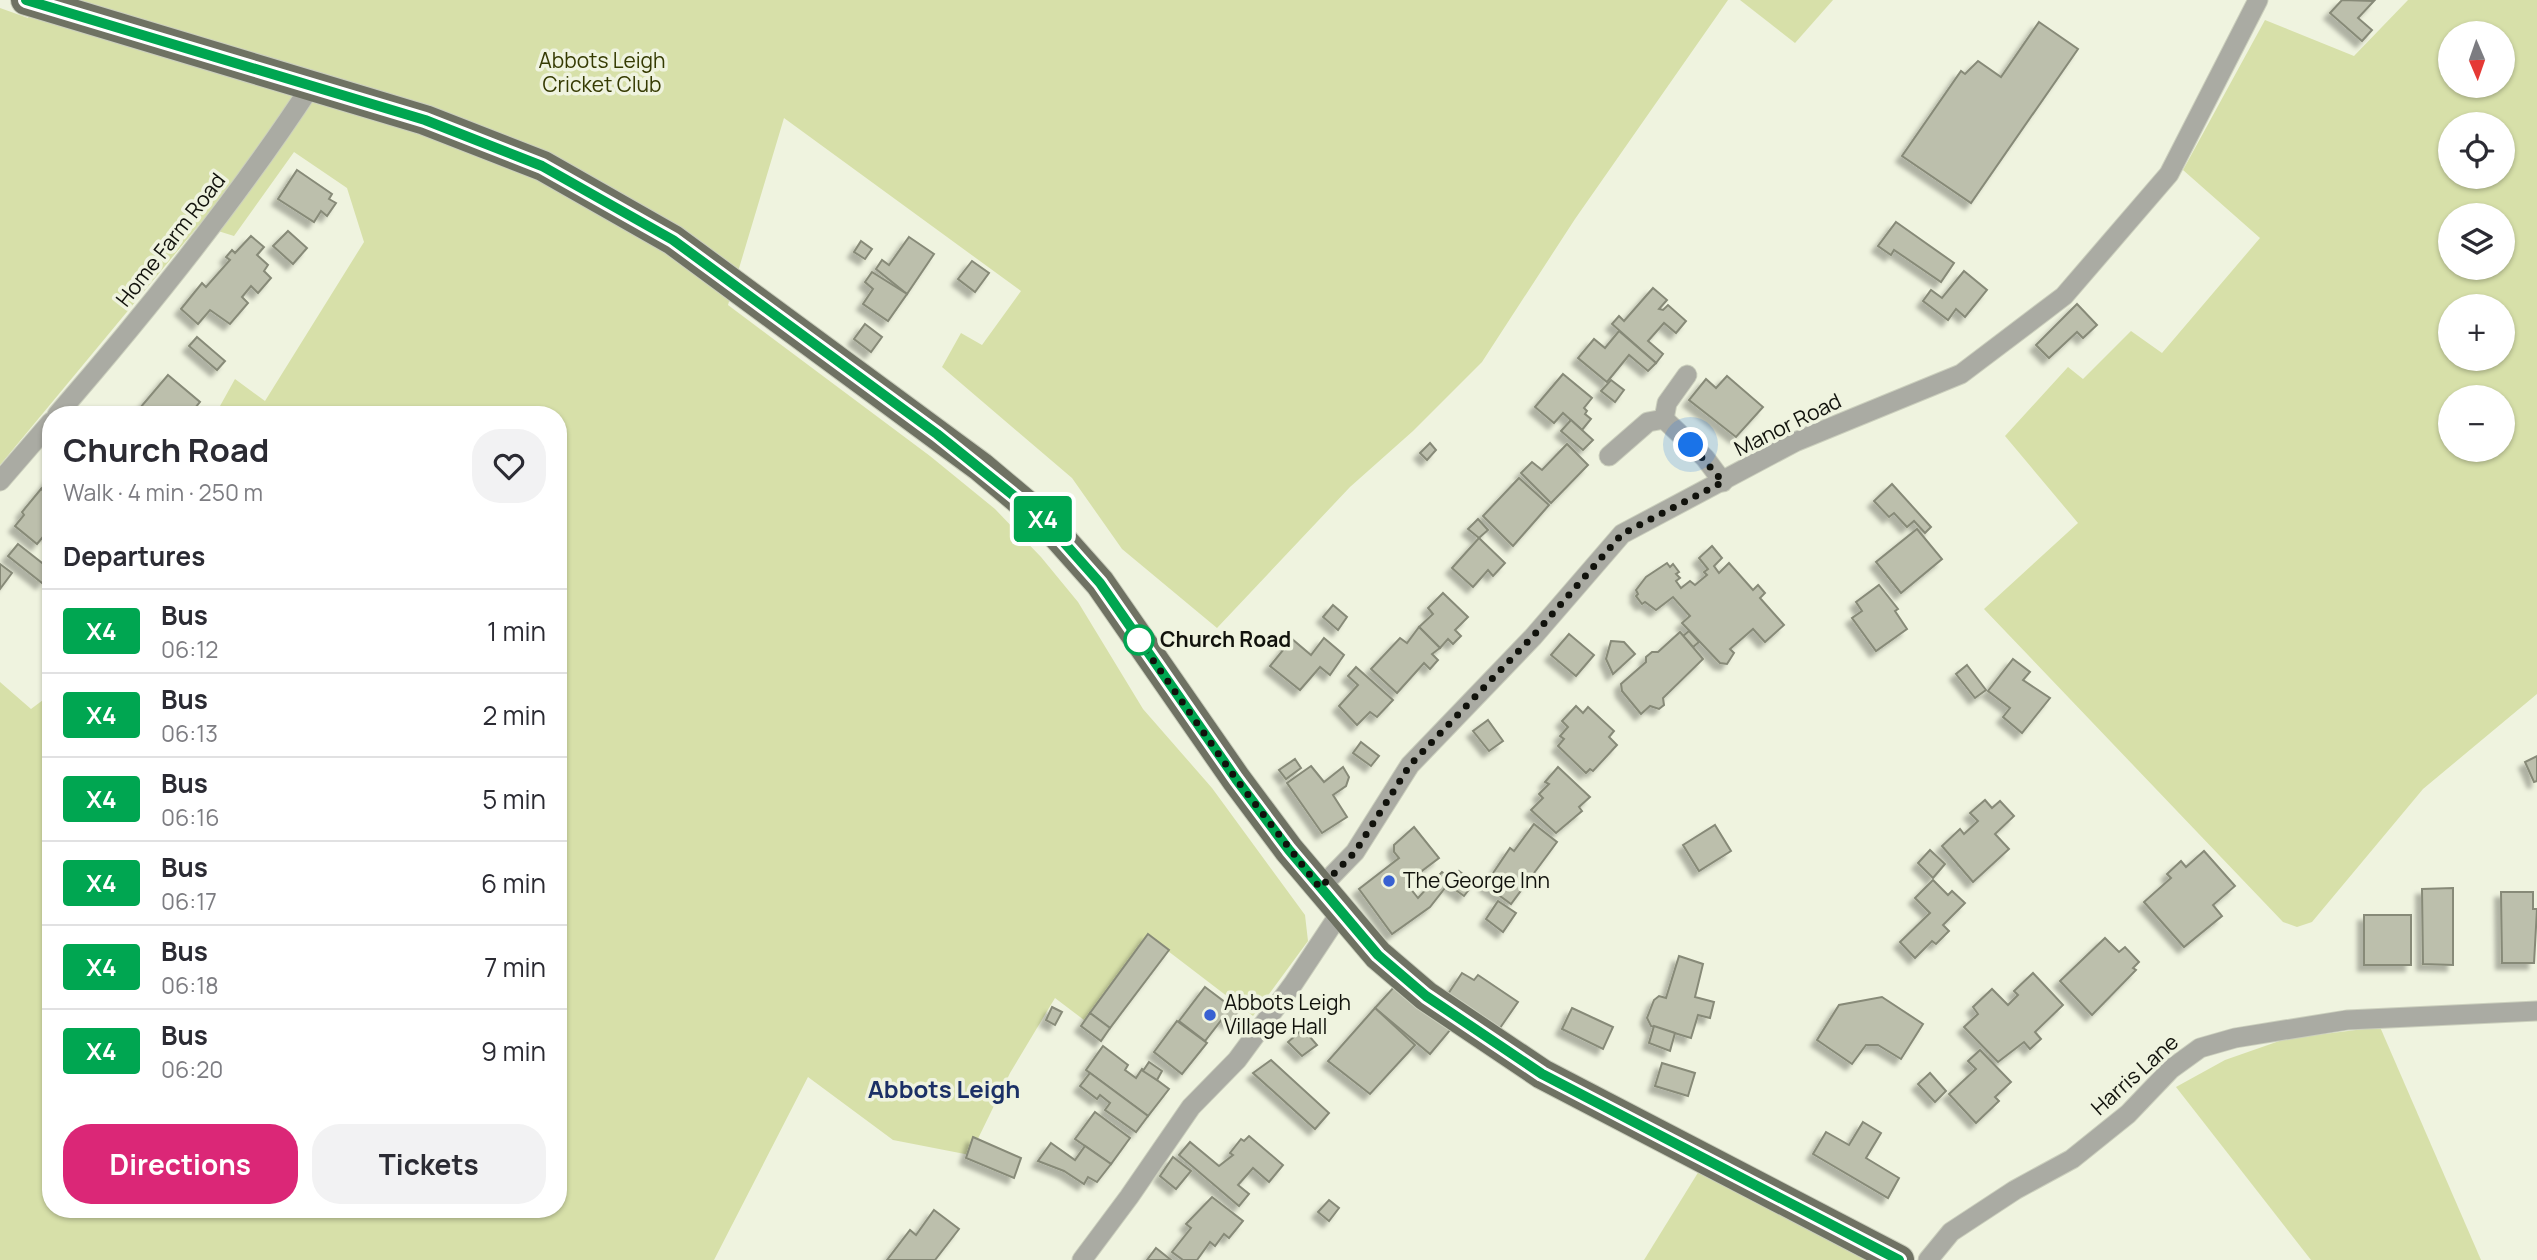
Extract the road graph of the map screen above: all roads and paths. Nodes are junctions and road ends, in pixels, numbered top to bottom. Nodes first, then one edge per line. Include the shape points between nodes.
1 (26, 0) edge
2 (2258, 0) edge
3 (311, 86) junction
4 (1687, 375) dead end
5 (65, 406) edge
6 (1664, 419) junction
7 (42, 432) edge
8 (1609, 456) dead end
9 (0, 481) edge
10 (1723, 482) junction
11 (1320, 888) junction
12 (1340, 913) junction
13 (2537, 1011) edge
14 (1082, 1260) edge
15 (1899, 1260) edge
16 (1928, 1260) edge

1 - 3 main road
2 - 10 street, Manor Road via 2169,174 2064,296 1961,373 1795,442
3 - 5 street, Home Farm Road via 252,174
3 - 11 main road via 425,120 542,166 673,240 981,467 1044,520 1100,583 1236,779
4 - 6 street via 1667,403
6 - 8 street via 1648,422
6 - 10 street
7 - 9 street
10 - 11 street, Manor Road via 1622,534 1410,765 1355,852
11 - 12 main road
12 - 14 street via 1293,985 1237,1060 1191,1107
12 - 15 main road via 1378,955 1426,996 1542,1074
13 - 16 street, Harris Lane via 2347,1020 2200,1048 2072,1159 1951,1232

